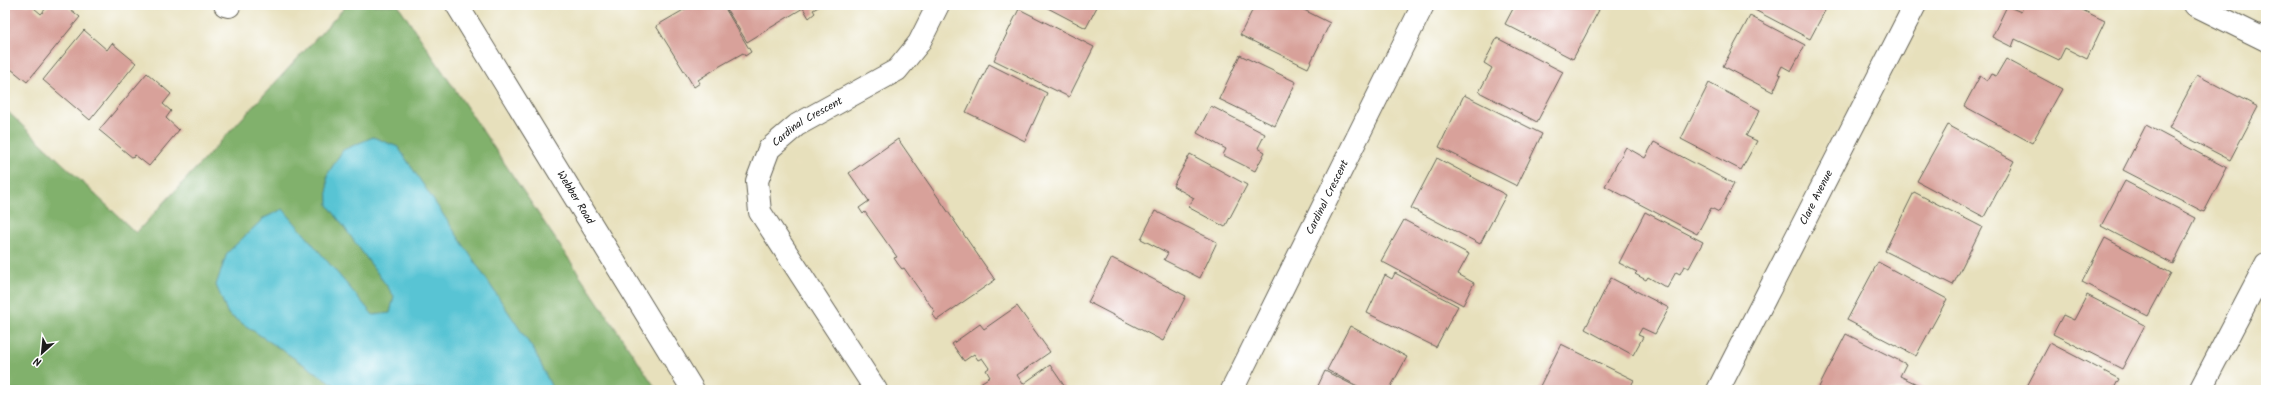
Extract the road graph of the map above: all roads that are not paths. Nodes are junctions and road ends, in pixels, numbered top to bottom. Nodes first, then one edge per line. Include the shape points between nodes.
1 (457, 5) edge
2 (938, 5) edge
3 (1423, 5) edge
4 (1915, 5) edge
5 (2195, 5) edge
6 (2266, 40) edge
7 (2266, 264) edge
8 (693, 390) edge
9 (876, 390) edge
10 (1232, 390) edge
11 (1718, 390) edge
12 (2200, 390) edge

1 - 8 street, Webber Road
2 - 9 street, Cardinal Crescent via 918,43 897,70 797,125 769,149 757,181 760,212
3 - 10 street, Cardinal Crescent
4 - 11 street, Clare Avenue
5 - 6 street
7 - 12 street

